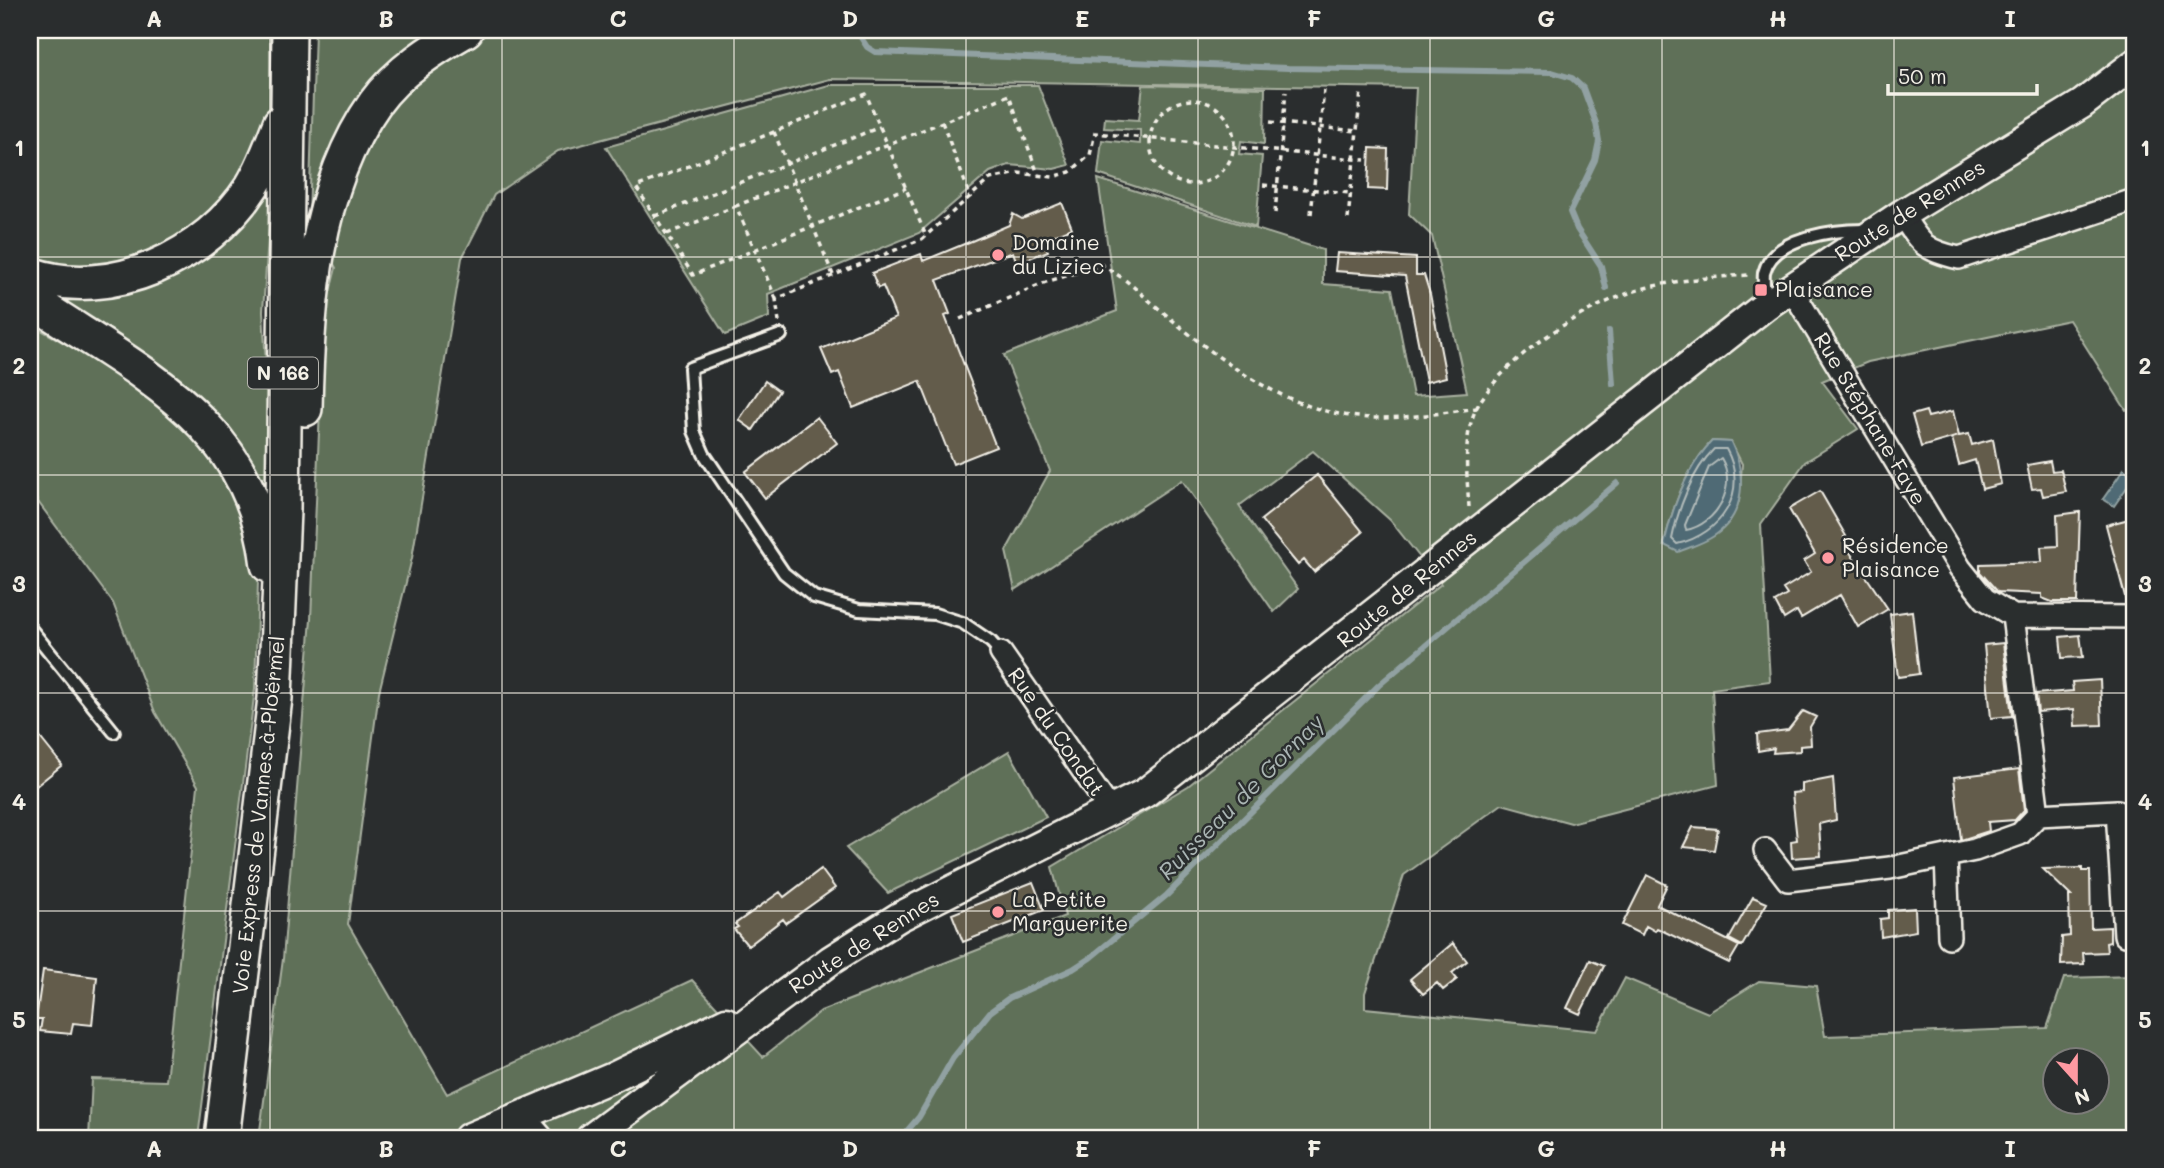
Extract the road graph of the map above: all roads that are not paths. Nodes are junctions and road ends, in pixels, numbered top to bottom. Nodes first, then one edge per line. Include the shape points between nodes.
1 (466, 30) edge
2 (295, 39) edge
3 (2134, 64) edge
4 (288, 104) junction
5 (2134, 200) edge
6 (1902, 215) junction
7 (1878, 230) junction
8 (30, 274) edge
9 (1791, 288) junction
10 (30, 299) edge
11 (1765, 306) junction
12 (781, 335) road end
13 (293, 518) junction
14 (2013, 616) junction
15 (2134, 617) edge
16 (30, 628) edge
17 (1001, 653) joint
18 (275, 698) junction
19 (114, 732) dead end
20 (1111, 811) junction
21 (2038, 815) junction
22 (1765, 850) dead end
23 (1946, 856) junction
24 (2126, 935) dead end
25 (1949, 937) dead end
26 (781, 996) junction
27 (663, 1086) junction
28 (509, 1130) edge
29 (233, 1134) edge
30 (468, 1138) edge
31 (482, 1138) edge
32 (538, 1138) edge
33 (591, 1138) edge
34 (610, 1138) edge

1 - 13 highway via 434,48 376,101 343,158 324,222 314,289 303,500
2 - 4 highway, Voie Express de Vannes à Ploërmel / N 166
2 - 13 highway, Voie Express de Vannes à Ploërmel / N 166
3 - 6 main road, Route de Rennes via 2081,104
4 - 8 highway via 251,187 235,208 191,246 149,270 105,283 62,284
4 - 18 highway, Voie Express de Vannes à Ploërmel / N 166 via 283,510
5 - 6 street via 1959,258 1932,252 1915,237
6 - 7 main road, Route de Rennes
7 - 9 main road, Route de Rennes
7 - 11 lane via 1833,230 1798,241 1773,257 1764,273
9 - 11 main road, Route de Rennes
9 - 14 street, Rue Stéphane Faye via 1960,568 1985,599
10 - 18 highway via 161,384 228,455 254,505 267,546 266,677
11 - 20 main road, Route de Rennes via 1145,793
12 - 17 lane via 690,368 694,431 704,454 783,573 814,597 859,610 935,614 963,623
13 - 29 highway, Voie Express de Vannes à Ploërmel / N 166 via 277,822
14 - 15 street
14 - 21 street
16 - 19 lane
17 - 20 street, Rue du Condat
18 - 29 highway, Voie Express de Vannes à Ploërmel / N 166
20 - 26 main road, Route de Rennes via 918,906
21 - 23 street via 2020,834
21 - 24 street via 2117,811
22 - 23 street via 1788,880
23 - 25 street
26 - 27 main road, Route de Rennes
26 - 28 main road via 755,1003 718,1027
27 - 33 main road, Route de Rennes
27 - 34 main road, Route de Rennes
28 - 30 main road
28 - 31 main road
28 - 32 main road via 530,1129

